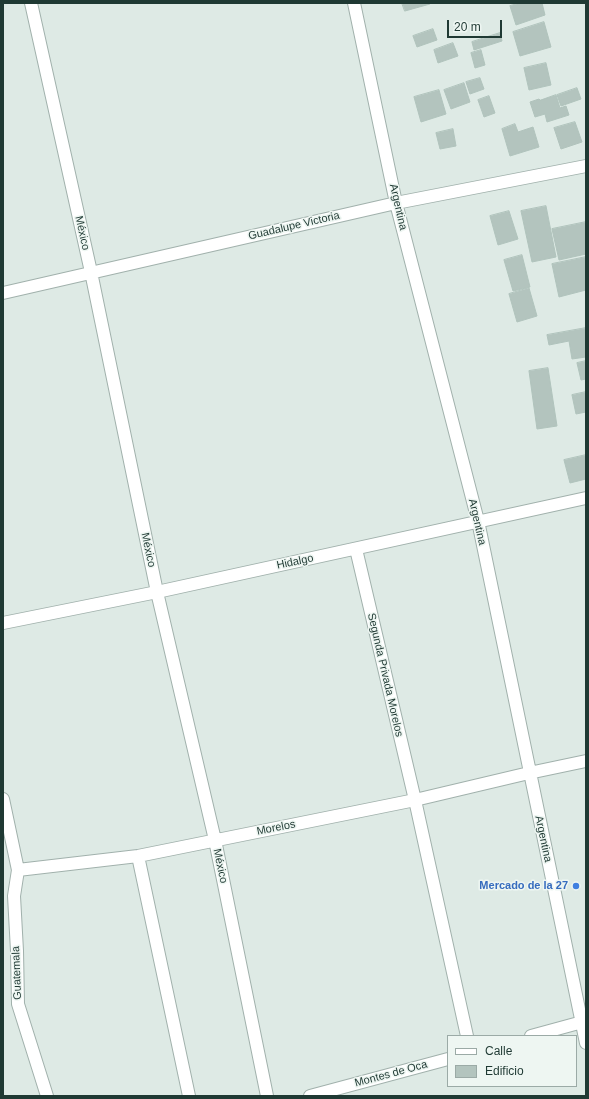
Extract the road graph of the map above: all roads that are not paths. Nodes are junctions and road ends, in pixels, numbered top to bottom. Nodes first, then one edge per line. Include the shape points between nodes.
1 (31, 3) edge
2 (354, 3) edge
3 (586, 166) edge
4 (396, 203) junction
5 (91, 272) junction
6 (3, 293) edge
7 (586, 498) edge
8 (478, 521) junction
9 (356, 549) junction
10 (157, 592) junction
11 (3, 623) edge
12 (586, 761) edge
13 (529, 773) junction
14 (3, 799) edge
15 (414, 800) junction
16 (215, 840) junction
17 (138, 856) junction
18 (18, 870) junction
19 (584, 1021) edge
20 (467, 1035) edge
21 (535, 1035) edge
22 (586, 1043) edge
23 (447, 1059) edge
24 (47, 1096) edge
25 (189, 1096) edge
26 (267, 1096) edge
27 (310, 1096) edge

1 - 5 street, México
2 - 4 street, Argentina
3 - 4 street, Guadalupe Victoria
4 - 5 street, Guadalupe Victoria
4 - 8 street, Argentina
5 - 6 street, Guadalupe Victoria
5 - 10 street, México
7 - 8 street, Hidalgo
8 - 9 street, Hidalgo
8 - 13 street, Argentina
9 - 10 street, Hidalgo
9 - 15 street, Segunda Privada Morelos
10 - 11 street, Hidalgo
10 - 16 street, México
12 - 13 street, Morelos
13 - 15 street, Morelos
13 - 19 street, Argentina
14 - 18 street
15 - 16 street, Morelos
15 - 20 street
16 - 17 street, Morelos
16 - 26 street, México
17 - 18 street, Morelos
17 - 25 street
18 - 24 street, Guatemala via 14,896 18,1004
19 - 21 street
19 - 22 street, Argentina
23 - 27 street, Montes de Oca

